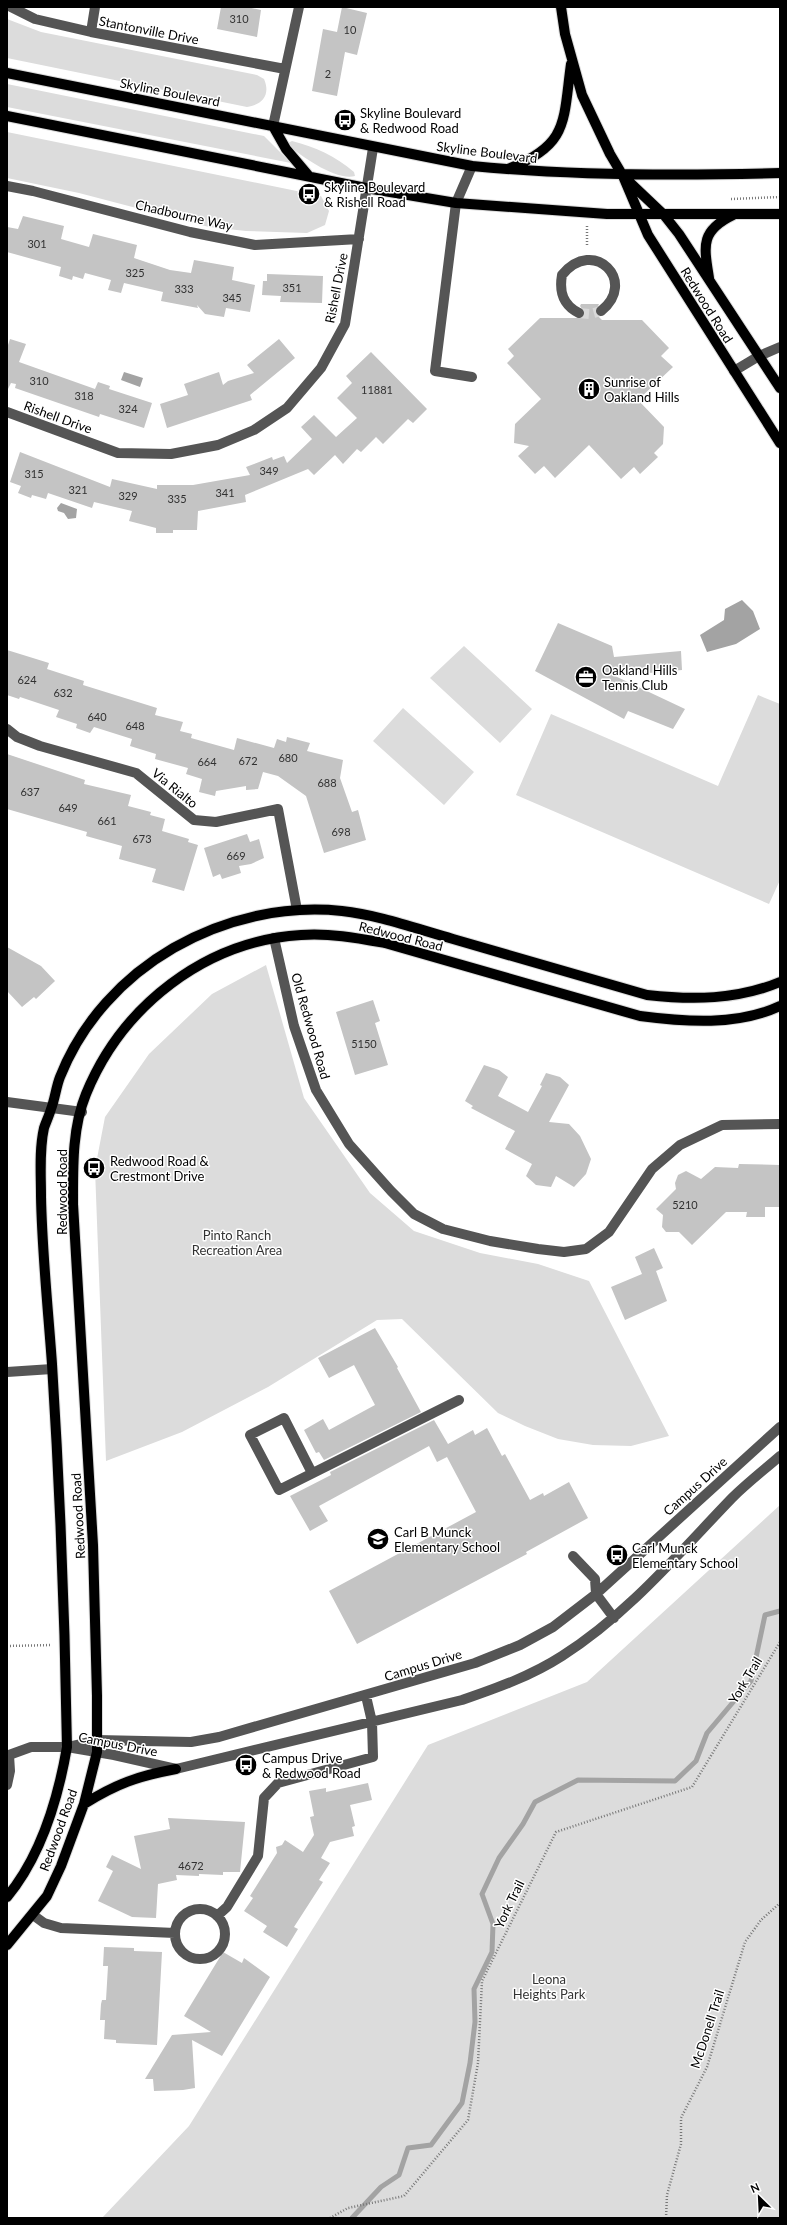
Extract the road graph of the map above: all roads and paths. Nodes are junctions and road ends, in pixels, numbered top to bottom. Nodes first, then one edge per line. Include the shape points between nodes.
1 (11, 7) edge
2 (95, 7) edge
3 (299, 7) edge
4 (561, 7) edge
5 (91, 32) junction
6 (571, 60) junction
7 (285, 69) junction
8 (7, 73) edge
9 (7, 116) edge
10 (273, 126) junction
11 (373, 148) junction
12 (472, 166) junction
13 (506, 169) junction
14 (780, 173) edge
15 (308, 175) junction
16 (622, 176) junction
17 (7, 186) edge
18 (366, 188) junction
19 (456, 203) junction
20 (587, 213) junction
21 (735, 214) junction
22 (780, 214) edge
23 (640, 215) junction
24 (664, 215) junction
25 (359, 239) junction
26 (587, 259) junction
27 (710, 282) junction
28 (601, 311) tunnel mouth
29 (579, 313) tunnel mouth
30 (780, 347) edge
31 (759, 356) junction
32 (734, 371) junction
33 (472, 377) dead end
34 (780, 388) edge
35 (7, 412) edge
36 (780, 443) edge
37 (7, 729) edge
38 (297, 910) junction
39 (274, 938) junction
40 (780, 982) edge
41 (780, 1006) edge
42 (7, 1102) edge
43 (52, 1107) junction
44 (82, 1112) junction
45 (780, 1124) edge
46 (52, 1369) junction
47 (7, 1372) edge
48 (459, 1400) dead end
49 (780, 1427) edge
50 (780, 1456) edge
51 (312, 1473) junction
52 (573, 1556) dead end
53 (596, 1594) junction
54 (614, 1618) junction
55 (780, 1642) edge
56 (64, 1645) junction
57 (7, 1646) edge
58 (366, 1696) junction
59 (372, 1722) junction
60 (98, 1740) junction
61 (67, 1747) junction
62 (97, 1752) junction
63 (8, 1755) edge
64 (176, 1770) junction
65 (7, 1785) edge
66 (84, 1804) junction
67 (7, 1897) edge
68 (780, 1903) edge
69 (33, 1915) junction
70 (217, 1916) junction
71 (175, 1932) junction
72 (7, 1945) edge
73 (330, 2218) edge
74 (666, 2218) edge

1 - 5 street, Stantonville Drive via 35,19
2 - 5 street
3 - 7 street
4 - 6 main road, Redwood Road
5 - 7 street, Stantonville Drive
6 - 13 main road via 564,119 557,136 531,160
6 - 16 main road, Redwood Road via 582,95
7 - 10 street
8 - 10 main road, Skyline Boulevard
9 - 15 main road
10 - 11 main road, Skyline Boulevard
10 - 15 main road via 286,149
11 - 12 main road, Skyline Boulevard
11 - 18 street, Rishell Drive
12 - 13 main road, Skyline Boulevard
12 - 19 street
13 - 16 main road, Skyline Boulevard
14 - 16 main road, Skyline Boulevard
15 - 18 main road
16 - 23 main road, Redwood Road
16 - 24 main road, Redwood Road
17 - 25 street, Chadbourne Way via 190,232 255,245
18 - 19 main road
18 - 25 street, Rishell Drive
19 - 20 main road
19 - 33 street via 436,371
20 - 23 main road
20 - 26 path
21 - 22 main road
21 - 24 main road
21 - 27 main road via 720,222 707,236 705,256
23 - 24 main road
23 - 32 main road, Redwood Road via 648,235
24 - 27 main road, Redwood Road
25 - 35 street, Rishell Drive via 345,324 321,368 287,408 254,430 218,445 171,454 118,453
26 - 28 street via 604,264 615,279 616,289 613,298
26 - 29 street via 576,262 562,275 561,294 565,303
27 - 31 main road, Redwood Road
30 - 31 street
31 - 32 street
31 - 34 main road, Redwood Road
32 - 36 main road, Redwood Road
37 - 38 street, Via Rialto via 17,737 40,746 136,773 194,820 216,822 278,809
38 - 40 main road, Redwood Road via 343,911 394,922 647,995 680,999 724,997
38 - 43 main road, Redwood Road via 272,912 217,926 183,942 146,966 106,1003 88,1026 60,1078
39 - 41 main road, Redwood Road via 343,935 385,943 597,1004 647,1017 682,1022 726,1020
39 - 44 main road, Redwood Road via 203,962 146,1004 103,1060 86,1095
39 - 45 street, Old Redwood Road via 294,1026 316,1090 349,1144 391,1191 414,1214 443,1229 490,1241 538,1249 564,1252 586,1250 609,1232 652,1169 680,1145 722,1125
42 - 43 street
43 - 44 street
43 - 46 main road, Redwood Road via 44,1128 41,1169 42,1226
44 - 60 main road, Redwood Road via 74,1153 73,1204 93,1545
46 - 47 street
46 - 56 main road, Redwood Road
48 - 51 street
49 - 53 street, Campus Drive
50 - 54 street, Campus Drive via 734,1497 636,1600
51 - 51 street via 279,1490 250,1435 284,1418
52 - 53 street via 595,1579
53 - 54 street
53 - 58 street, Campus Drive via 553,1627 520,1645 475,1663
54 - 59 street, Campus Drive via 562,1656 527,1676 462,1700
55 - 73 path, York Trail via 692,1787 556,1832 482,1981 478,2063 468,2120 404,2196 348,2208
56 - 57 path
56 - 61 main road, Redwood Road
58 - 59 street
58 - 60 street, Campus Drive via 219,1737 191,1742
59 - 64 street, Campus Drive
59 - 70 street via 373,1757 278,1783 264,1798 258,1856 227,1907
60 - 61 street, Campus Drive
60 - 62 main road, Redwood Road
61 - 62 street, Campus Drive
61 - 63 street via 31,1747
61 - 67 main road, Redwood Road via 50,1814 34,1853
62 - 64 street, Campus Drive
62 - 66 main road, Redwood Road
63 - 65 street via 10,1771
64 - 66 main road via 150,1774 117,1784
66 - 69 main road, Redwood Road via 61,1866 47,1896
68 - 74 path, McDonell Trail via 761,1920 745,1942 707,2067 682,2118 681,2144 667,2195
69 - 71 street via 44,1923 61,1928
69 - 72 main road, Redwood Road
70 - 71 street via 209,1910 193,1909 180,1918
70 - 71 street via 225,1928 225,1936 220,1949 208,1958 200,1959 186,1955 176,1943

